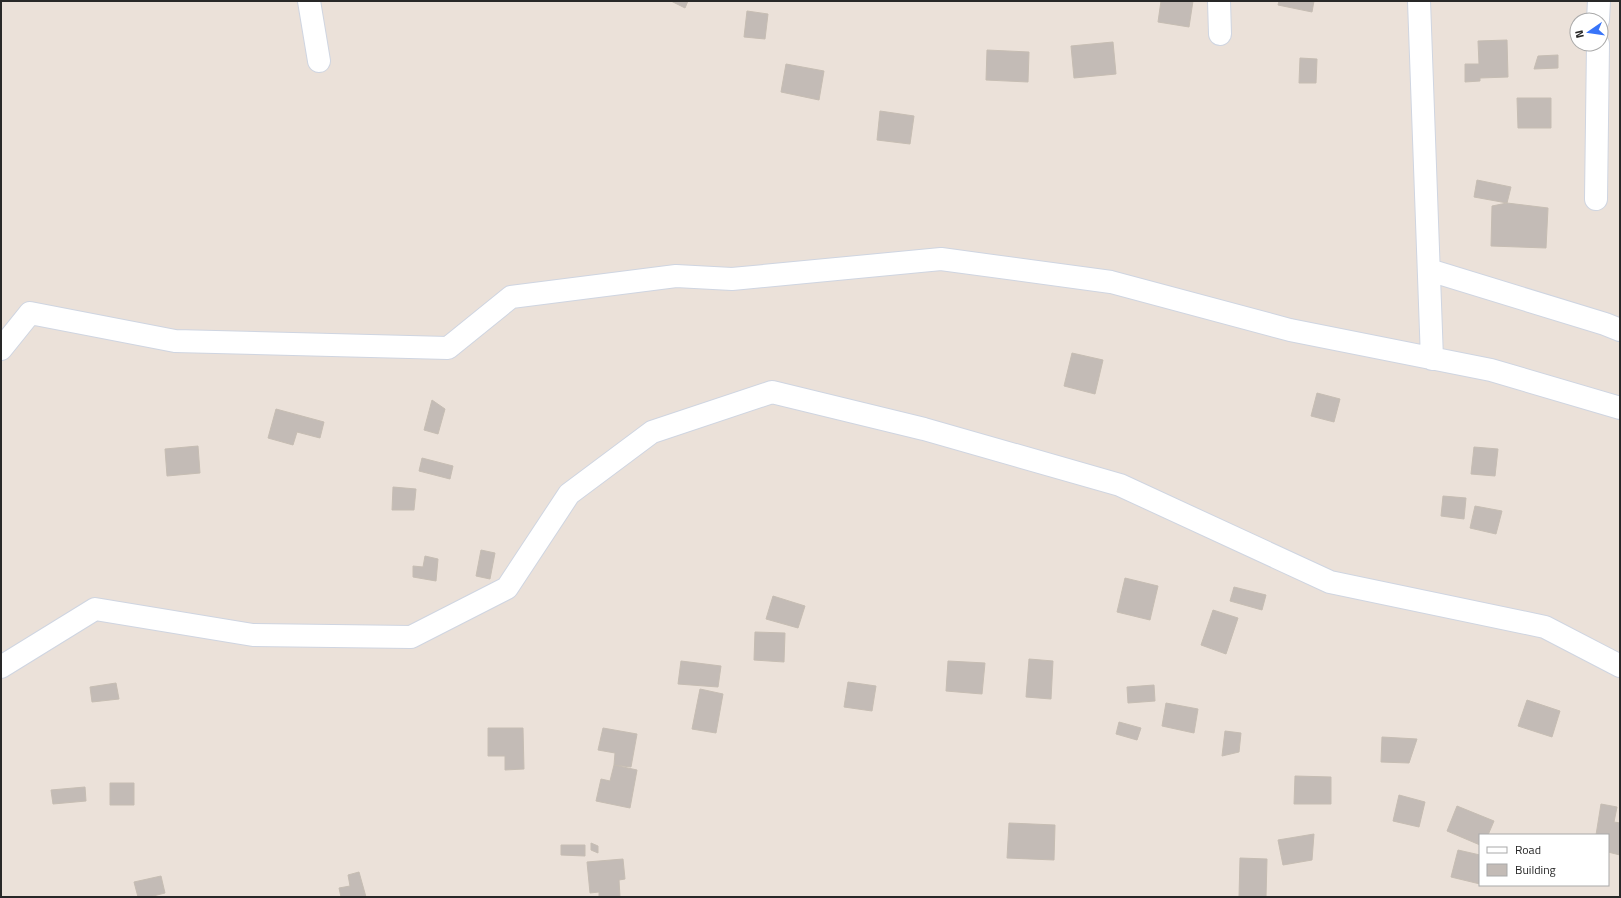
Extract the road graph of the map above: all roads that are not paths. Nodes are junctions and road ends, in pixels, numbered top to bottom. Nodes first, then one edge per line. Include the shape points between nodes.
1 (309, 1) edge
2 (1219, 1) edge
3 (1419, 1) edge
4 (1599, 1) edge
5 (1598, 12) edge
6 (1220, 34) dead end
7 (1598, 52) edge
8 (319, 61) dead end
9 (1596, 199) dead end
10 (1429, 270) junction
11 (1620, 330) edge
12 (1, 349) edge
13 (1432, 359) junction
14 (1620, 408) edge
15 (2, 662) edge
16 (1620, 666) edge

1 - 8 street
2 - 6 street
3 - 10 street
4 - 5 street
7 - 9 street
10 - 11 street
10 - 13 street
12 - 13 street via 30,313 175,341 448,348 511,297 676,276 732,279 942,259 1111,282 1290,330
13 - 14 street via 1491,370
15 - 16 street via 95,609 253,635 411,637 507,588 569,494 652,432 772,392 924,429 1120,485 1330,582 1545,627

